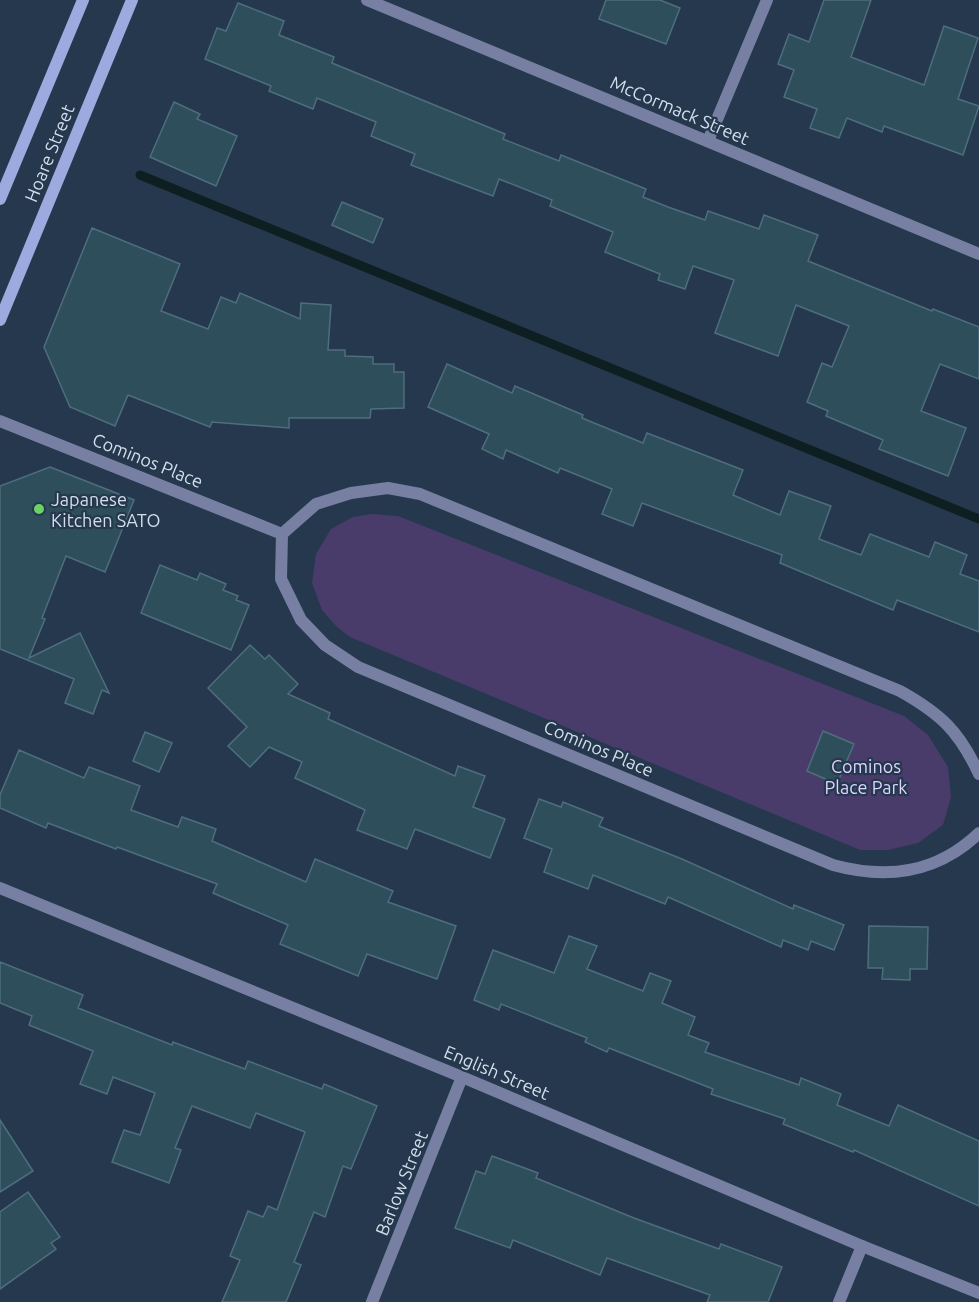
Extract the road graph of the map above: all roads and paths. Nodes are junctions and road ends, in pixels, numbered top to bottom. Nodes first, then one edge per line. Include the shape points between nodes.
1 (83, 0) edge
2 (132, 0) edge
3 (367, 0) edge
4 (767, 0) edge
5 (708, 141) junction
6 (0, 199) edge
7 (979, 254) edge
8 (0, 320) edge
9 (0, 421) edge
10 (282, 534) junction
11 (979, 774) edge
12 (979, 833) edge
13 (0, 888) edge
14 (462, 1077) junction
15 (861, 1246) junction
16 (979, 1293) edge
17 (372, 1302) edge
18 (839, 1302) edge

1 - 6 main road, Hoare Street
2 - 8 main road, Hoare Street
3 - 5 street, McCormack Street
4 - 5 street
5 - 7 street, McCormack Street
9 - 10 street, Cominos Place
10 - 11 street via 316,504 351,493 388,488 420,494 900,691 929,707 950,726
10 - 12 street, Cominos Place via 281,579 301,621 325,645 358,667 833,865 886,873 923,867 952,855
13 - 14 street, English Street
14 - 15 street, English Street
14 - 17 street, Barlow Street
15 - 16 street, English Street
15 - 18 street

